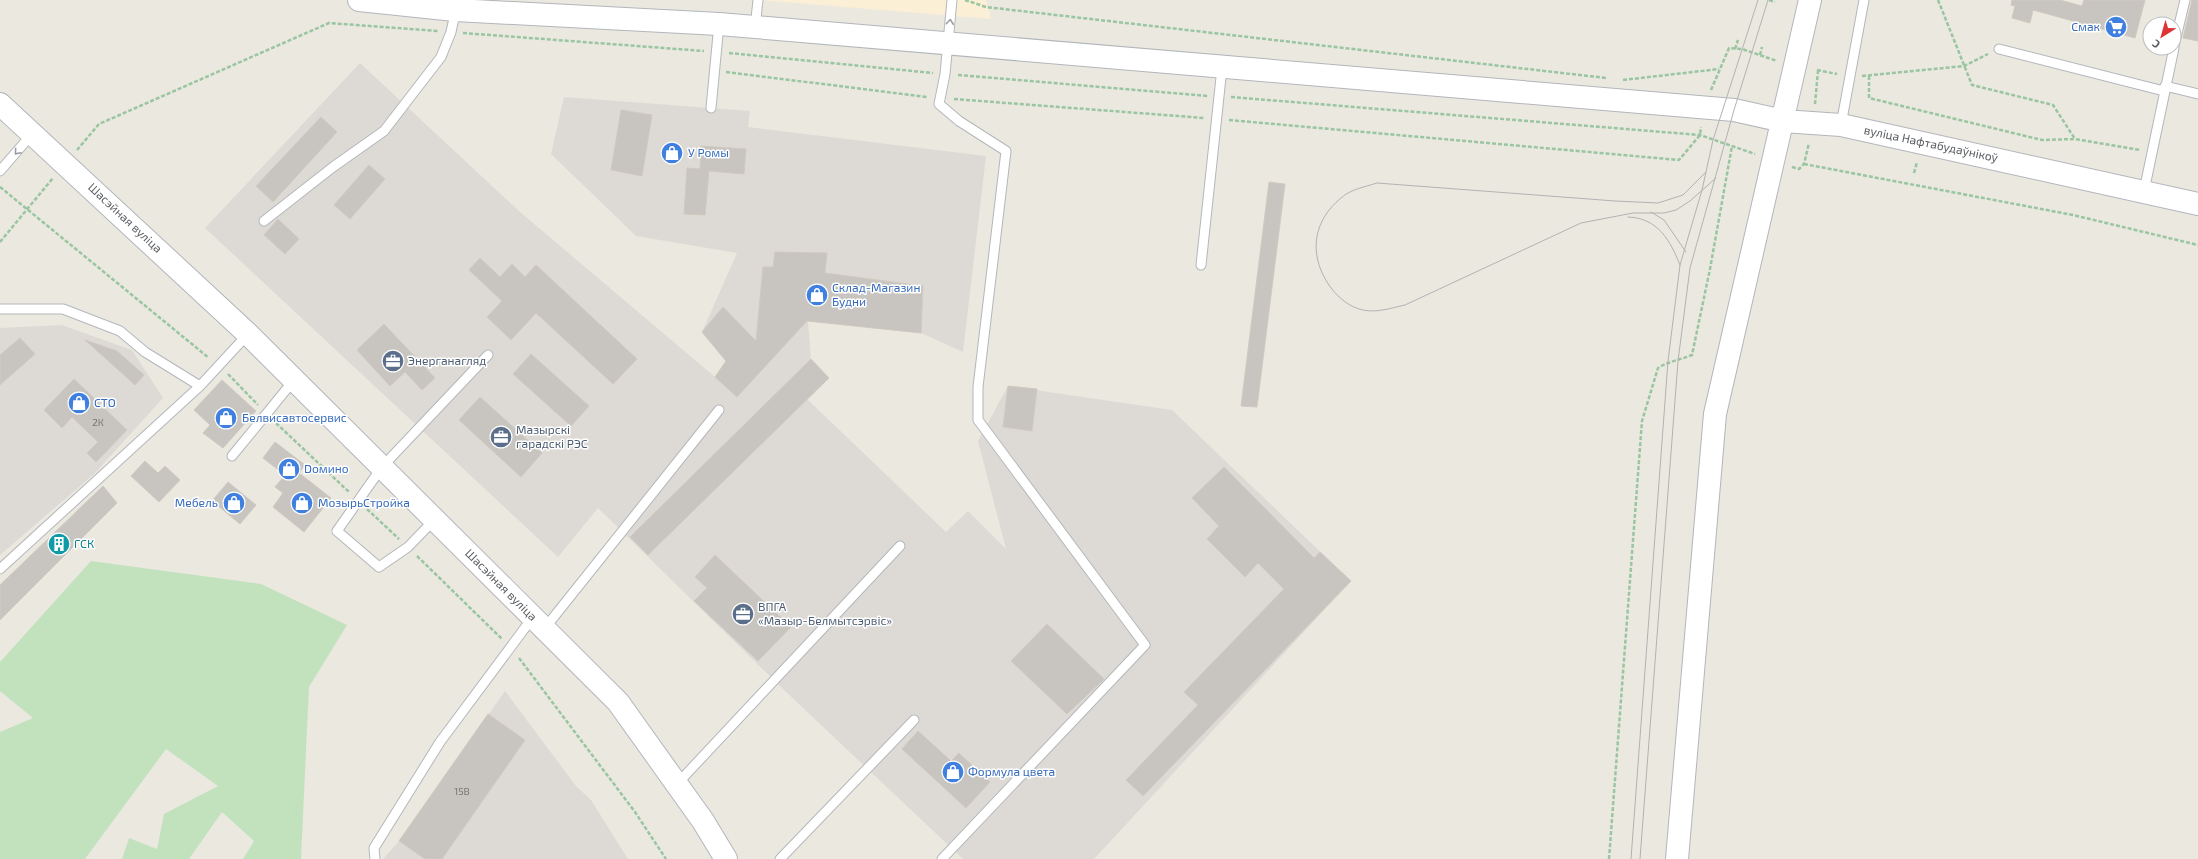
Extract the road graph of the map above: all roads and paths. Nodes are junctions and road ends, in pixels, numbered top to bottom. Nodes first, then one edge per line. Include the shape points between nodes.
1 (359, 0) edge
2 (758, 0) edge
3 (952, 0) edge
4 (965, 0) edge
5 (1769, 0) edge
6 (1810, 0) edge
7 (1864, 0) edge
8 (1938, 0) edge
9 (2185, 0) edge
10 (1775, 2) dead end
11 (457, 5) edge
12 (2181, 16) edge
13 (719, 24) junction
14 (755, 28) junction
15 (452, 32) junction
16 (1738, 40) dead end
17 (948, 43) junction
18 (1762, 47) dead end
19 (1735, 49) junction
20 (1999, 49) joint
21 (718, 52) junction
22 (1760, 56) junction
23 (2172, 56) edge
24 (1796, 66) junction
25 (1964, 66) junction
26 (1222, 68) junction
27 (1720, 69) junction
28 (945, 74) junction
29 (1849, 76) junction
30 (1869, 76) junction
31 (1608, 78) dead end
32 (1616, 79) dead end
33 (2165, 89) junction
34 (2198, 94) edge
35 (1218, 96) junction
36 (0, 104) edge
37 (711, 108) dead end
38 (1702, 109) junction
39 (1783, 121) junction
40 (1841, 125) junction
41 (33, 133) junction
42 (1700, 135) junction
43 (2076, 139) junction
44 (1732, 146) junction
45 (2151, 152) junction
46 (1774, 161) junction
47 (66, 163) junction
48 (1804, 164) dead end
49 (1799, 169) dead end
50 (0, 171) edge
51 (2144, 191) junction
52 (2198, 204) edge
53 (264, 220) dead end
54 (0, 242) edge
55 (2198, 245) edge
56 (1200, 265) dead end
57 (0, 309) edge
58 (248, 334) junction
59 (488, 355) dead end
60 (294, 380) junction
61 (200, 386) junction
62 (719, 410) dead end
63 (232, 456) dead end
64 (382, 467) junction
65 (435, 519) junction
66 (900, 546) dead end
67 (0, 569) edge
68 (539, 623) junction
69 (914, 720) dead end
70 (677, 784) junction
71 (375, 859) edge
72 (726, 859) edge
73 (780, 859) edge
74 (942, 859) edge
75 (1609, 859) edge
76 (1678, 859) edge

1 - 11 main road, вуліца Нафтабудаўнікоў
2 - 14 lane
17 -> 3 lane
4 - 31 path via 986,7
5 - 10 path
6 - 24 main road
7 - 29 lane
8 - 25 path
9 - 12 lane
11 - 13 main road, вуліца Нафтабудаўнікоў
11 - 15 lane
13 - 14 main road, вуліца Нафтабудаўнікоў
13 - 21 lane
14 - 17 main road, вуліца Нафтабудаўнікоў
15 - 21 path
15 - 47 path via 329,23 98,124
15 - 53 lane via 441,57 384,131
16 - 19 path
17 - 26 main road, вуліца Нафтабудаўнікоў
17 - 28 lane
18 - 22 path
19 - 22 path
19 - 27 path via 1729,48
20 - 25 path
20 - 33 lane
21 - 28 path
21 - 37 lane
22 - 24 path
23 - 33 lane
24 - 29 path
24 - 39 main road
25 - 30 path
25 - 43 path via 1972,85 2053,106
26 - 35 lane
26 - 38 main road, вуліца Нафтабудаўнікоў
27 - 32 path
27 - 38 path
28 - 35 path
28 - 74 lane via 939,104 959,121 1006,151 978,387 978,420 1145,645
29 - 30 path
29 - 40 lane
30 - 43 path via 1868,98 2042,140
33 - 34 lane
33 - 45 lane
35 - 42 path
35 - 56 lane
36 - 41 main road, Шасэйная вуліца
38 - 39 main road, вуліца Нафтабудаўнікоў via 1734,110
38 - 42 path
39 - 40 main road, вуліца Нафтабудаўнікоў
39 - 46 main road
40 - 51 main road, вуліца Нафтабудаўнікоў
41 - 47 main road, Шасэйная вуліца
41 -> 50 lane
42 - 44 path
43 - 45 path
44 - 46 path
44 - 75 path via 1692,355 1678,361 1668,361 1658,368 1642,421
45 - 51 lane
46 - 49 path
46 - 76 main road via 1715,414
47 - 54 path
47 - 58 main road, Шасэйная вуліца
48 - 55 path via 2073,214
51 - 52 main road, вуліца Нафтабудаўнікоў
57 - 61 lane via 63,309 120,330 145,352
58 - 60 main road, Шасэйная вуліца
58 - 61 lane
59 - 64 lane
60 - 63 lane
60 - 64 main road, Шасэйная вуліца
61 - 67 lane
62 - 68 lane
64 - 65 main road, Шасэйная вуліца
64 - 65 lane via 337,530 379,566 408,547
65 - 68 main road, Шасэйная вуліца
66 - 70 lane
68 - 70 main road, Шасэйная вуліца via 618,702
68 - 71 lane via 440,742 374,848
69 - 73 lane
70 - 72 main road, Шасэйная вуліца

